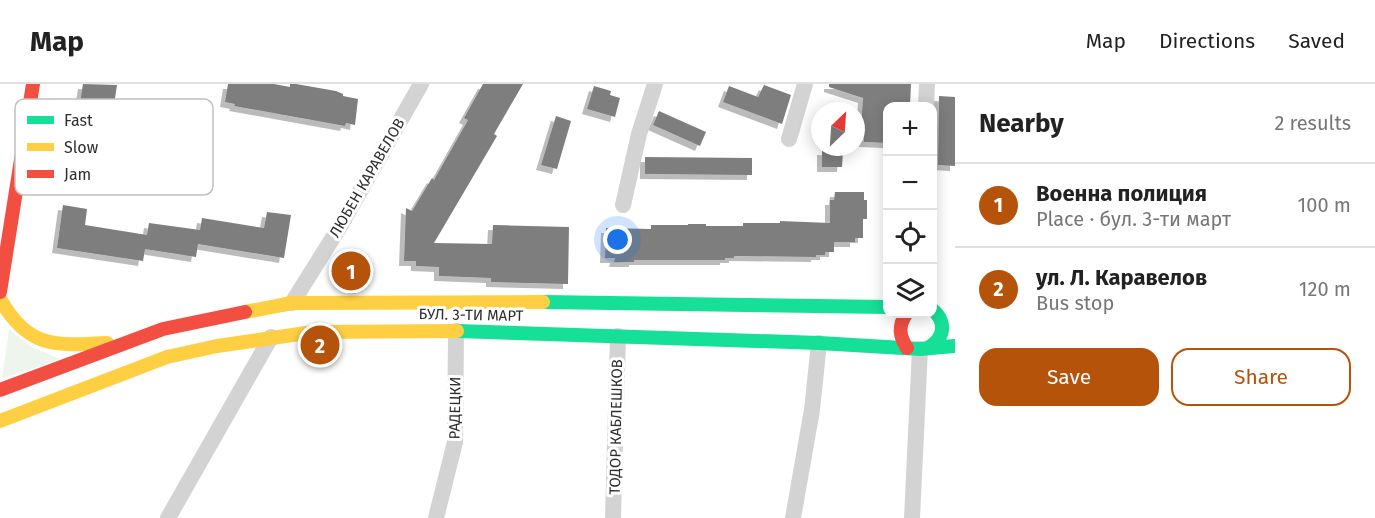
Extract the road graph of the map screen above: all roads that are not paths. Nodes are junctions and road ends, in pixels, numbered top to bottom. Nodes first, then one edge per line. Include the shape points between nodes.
1 (33, 84) edge
2 (421, 84) edge
3 (655, 84) edge
4 (805, 84) edge
5 (927, 84) edge
6 (31, 99) edge
7 (926, 102) edge
8 (789, 139) dead end
9 (15, 195) edge
10 (622, 205) dead end
11 (0, 292) edge
12 (0, 299) edge
13 (292, 303) junction
14 (883, 307) edge
15 (937, 309) edge
16 (955, 310) edge
17 (937, 312) edge
18 (903, 318) edge
19 (456, 331) junction
20 (618, 336) junction
21 (271, 337) junction
22 (126, 342) junction
23 (819, 343) junction
24 (955, 346) edge
25 (918, 348) junction
26 (0, 390) edge
27 (0, 421) edge
28 (168, 518) edge
29 (436, 518) edge
30 (613, 518) edge
31 (793, 518) edge
32 (912, 518) edge

1 - 6 main road
2 - 13 street, ЛЮБЕН КАРАВЕЛОВ
3 - 10 street
4 - 8 street
5 - 7 street
9 - 11 main road
12 - 22 main road via 22,331 39,341 62,345
13 - 14 main road, БУЛ. 3-ТИ МАРТ via 456,301
13 - 22 main road, БУЛ. 3-ТИ МАРТ via 163,329
15 - 16 main road
17 - 25 main road via 943,322 939,341
18 - 25 main road via 899,331 902,342
19 - 20 main road, БУЛ. 3-ТИ МАРТ
19 - 21 main road, БУЛ. 3-ТИ МАРТ via 313,332
19 - 29 street, РАДЕЦКИ via 455,442
20 - 23 main road, БУЛ. 3-ТИ МАРТ
20 - 30 street, ТОДОР КАБЛЕШКОВ
21 - 27 main road, БУЛ. 3-ТИ МАРТ via 167,357
21 - 28 street
22 - 26 main road, БУЛ. 3-ТИ МАРТ
23 - 25 main road, БУЛ. 3-ТИ МАРТ
23 - 31 street
24 - 25 main road, БУЛ. 3-ТИ МАРТ
25 - 32 street

